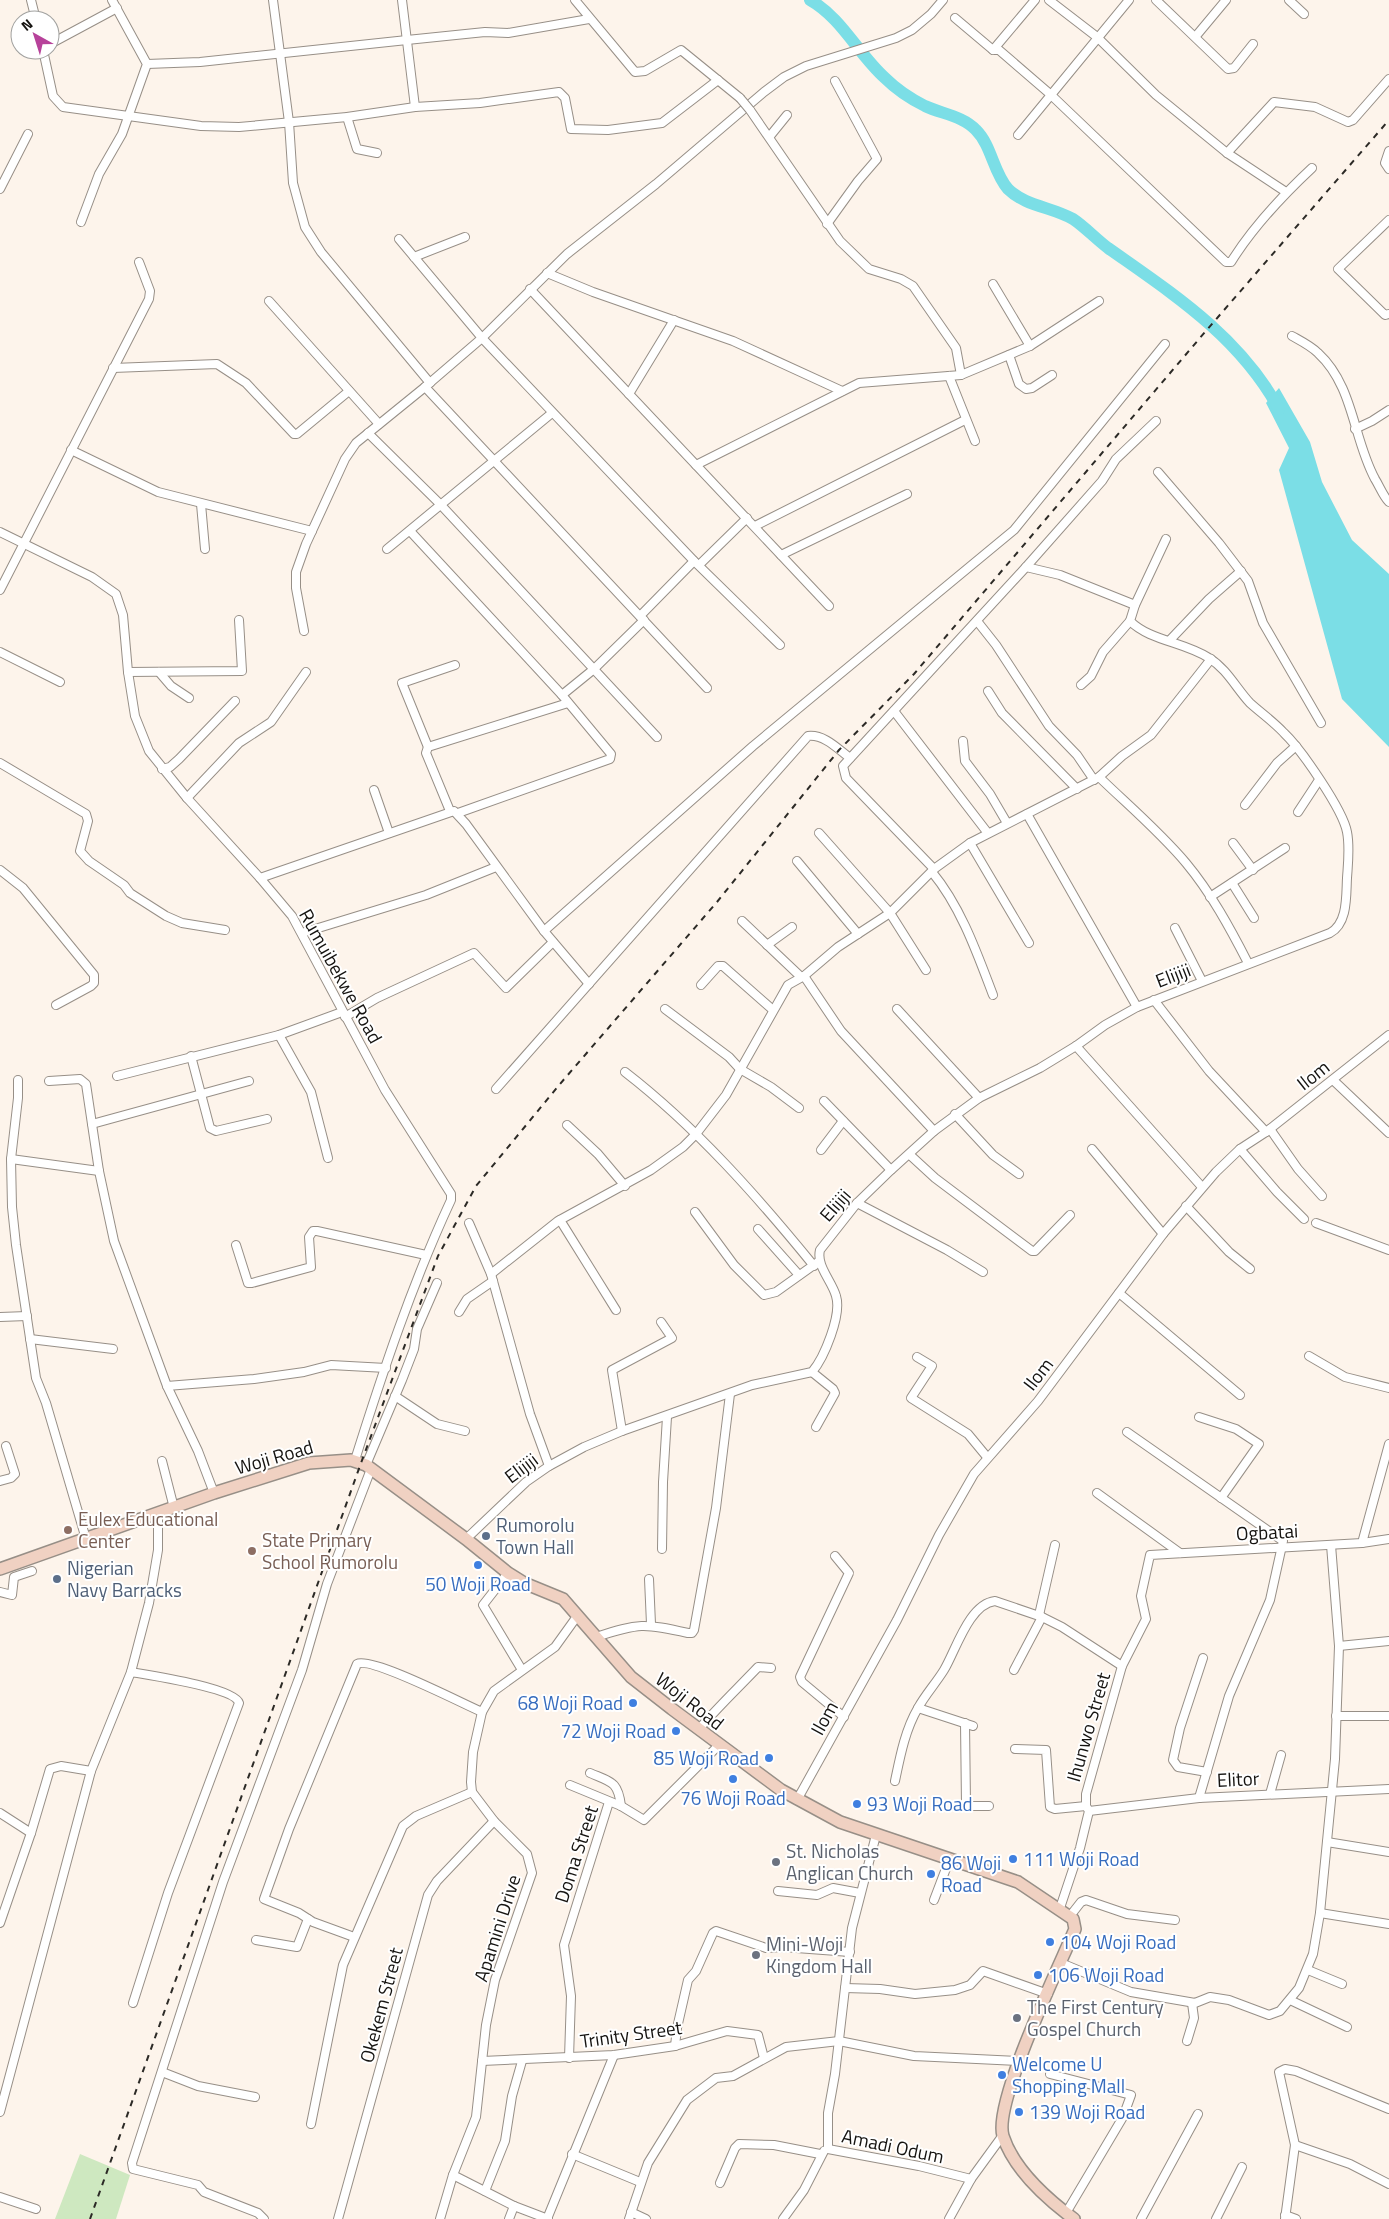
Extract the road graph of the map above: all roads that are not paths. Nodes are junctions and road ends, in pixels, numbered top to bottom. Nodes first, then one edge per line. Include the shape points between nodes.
1 (112, 0) edge
2 (273, 0) edge
3 (402, 0) edge
4 (575, 0) edge
5 (943, 0) edge
6 (1035, 0) edge
7 (1049, 0) edge
8 (1129, 0) edge
9 (1156, 0) edge
10 (1226, 0) edge
11 (1289, 0) edge
12 (117, 8) junction
13 (1304, 14) dead end
14 (955, 18) dead end
15 (589, 19) junction
16 (1196, 36) junction
17 (1097, 37) junction
18 (60, 39) edge
19 (406, 40) junction
20 (1253, 44) dead end
21 (993, 50) junction
22 (279, 55) junction
23 (45, 60) edge
24 (147, 64) junction
25 (1389, 79) edge
26 (718, 80) junction
27 (835, 81) dead end
28 (1050, 94) junction
29 (415, 107) junction
30 (130, 115) junction
31 (787, 116) dead end
32 (347, 117) junction
33 (289, 122) junction
34 (28, 134) dead end
35 (1018, 135) dead end
36 (770, 136) junction
37 (1389, 151) edge
38 (377, 153) dead end
39 (1227, 153) junction
40 (1312, 168) dead end
41 (1389, 169) edge
42 (0, 186) edge
43 (1286, 192) junction
44 (1389, 220) edge
45 (81, 222) dead end
46 (827, 224) junction
47 (465, 237) dead end
48 (399, 239) dead end
49 (414, 257) junction
50 (139, 262) dead end
51 (547, 273) junction
52 (993, 284) dead end
53 (530, 290) junction
54 (269, 301) dead end
55 (1099, 301) dead end
56 (1389, 314) edge
57 (674, 320) junction
58 (1292, 336) dead end
59 (482, 338) junction
60 (1165, 344) dead end
61 (1030, 346) junction
62 (1009, 355) junction
63 (113, 368) junction
64 (1052, 375) dead end
65 (950, 376) junction
66 (961, 376) junction
67 (428, 385) junction
68 (349, 391) junction
69 (842, 391) junction
70 (629, 394) junction
71 (1389, 410) edge
72 (552, 412) junction
73 (966, 420) junction
74 (1156, 421) dead end
75 (378, 424) junction
76 (1355, 429) junction
77 (368, 433) junction
78 (975, 441) dead end
79 (71, 450) junction
80 (493, 461) junction
81 (696, 465) junction
82 (1158, 472) dead end
83 (907, 494) dead end
84 (1389, 502) edge
85 (202, 504) junction
86 (440, 504) junction
87 (747, 518) junction
88 (755, 526) junction
89 (312, 531) junction
90 (410, 531) junction
91 (0, 532) edge
92 (1166, 539) dead end
93 (23, 544) junction
94 (205, 549) dead end
95 (387, 549) dead end
96 (781, 555) junction
97 (697, 563) junction
98 (1026, 567) junction
99 (1241, 571) junction
100 (0, 590) edge
101 (1134, 605) junction
102 (829, 606) dead end
103 (642, 618) junction
104 (239, 620) dead end
105 (977, 621) junction
106 (1130, 621) junction
107 (304, 631) dead end
108 (1170, 640) junction
109 (780, 645) dead end
110 (0, 652) edge
111 (1211, 659) junction
112 (456, 665) dead end
113 (594, 669) junction
114 (128, 672) junction
115 (159, 672) junction
116 (306, 672) dead end
117 (60, 682) dead end
118 (1081, 685) dead end
119 (707, 688) dead end
120 (988, 691) dead end
121 (562, 695) junction
122 (189, 698) dead end
123 (235, 701) dead end
124 (568, 703) junction
125 (894, 711) junction
126 (1321, 723) dead end
127 (657, 737) dead end
128 (963, 741) dead end
129 (1296, 746) junction
130 (428, 747) junction
131 (850, 758) junction
132 (0, 763) edge
133 (162, 769) junction
134 (1097, 778) junction
135 (1319, 780) junction
136 (1077, 789) junction
137 (374, 790) dead end
138 (187, 798) junction
139 (1245, 805) dead end
140 (454, 812) junction
141 (1298, 812) dead end
142 (1027, 814) junction
143 (1007, 823) junction
144 (987, 832) junction
145 (389, 833) junction
146 (819, 834) dead end
147 (970, 842) junction
148 (1233, 843) dead end
149 (1285, 848) dead end
150 (797, 861) dead end
151 (496, 868) junction
152 (0, 870) edge
153 (1253, 870) junction
154 (933, 871) junction
155 (260, 878) junction
156 (1232, 883) junction
157 (1210, 897) junction
158 (890, 913) junction
159 (1254, 918) dead end
160 (742, 921) dead end
161 (792, 926) dead end
162 (1175, 928) dead end
163 (225, 930) dead end
164 (544, 931) junction
165 (302, 933) junction
166 (858, 934) junction
167 (553, 942) junction
168 (1029, 943) dead end
169 (767, 945) junction
170 (1248, 963) junction
171 (926, 970) dead end
172 (802, 976) junction
173 (1202, 981) junction
174 (589, 984) junction
175 (701, 985) dead end
176 (993, 995) dead end
177 (1154, 1000) junction
178 (56, 1005) dead end
179 (1137, 1007) junction
180 (665, 1009) dead end
181 (897, 1009) dead end
182 (772, 1010) junction
183 (343, 1014) junction
184 (279, 1035) junction
185 (1386, 1038) edge
186 (1076, 1046) junction
187 (1389, 1046) edge
188 (191, 1056) junction
189 (740, 1069) junction
190 (625, 1072) dead end
191 (118, 1076) dead end
192 (18, 1080) dead end
193 (1333, 1080) junction
194 (49, 1081) dead end
195 (249, 1082) dead end
196 (496, 1089) dead end
197 (200, 1096) junction
198 (979, 1098) junction
199 (824, 1101) dead end
200 (799, 1108) dead end
201 (955, 1114) junction
202 (267, 1118) dead end
203 (843, 1121) junction
204 (92, 1124) junction
205 (567, 1125) dead end
206 (934, 1131) junction
207 (1268, 1131) junction
208 (1389, 1133) edge
209 (696, 1134) junction
210 (1092, 1149) dead end
211 (1240, 1149) junction
212 (821, 1150) dead end
213 (910, 1155) junction
214 (328, 1158) dead end
215 (11, 1159) junction
216 (891, 1170) junction
217 (99, 1171) junction
218 (1019, 1174) dead end
219 (625, 1186) junction
220 (1202, 1187) junction
221 (1322, 1196) dead end
222 (857, 1203) junction
223 (1186, 1206) junction
224 (694, 1212) dead end
225 (1070, 1215) dead end
226 (1304, 1219) dead end
227 (560, 1220) junction
228 (469, 1223) dead end
229 (1316, 1223) dead end
230 (758, 1229) dead end
231 (1163, 1234) junction
232 (236, 1245) dead end
233 (1389, 1250) edge
234 (426, 1255) junction
235 (817, 1263) junction
236 (1250, 1269) dead end
237 (983, 1272) dead end
238 (799, 1275) junction
239 (492, 1277) junction
240 (437, 1283) dead end
241 (1120, 1293) junction
242 (616, 1310) dead end
243 (459, 1312) dead end
244 (27, 1316) junction
245 (0, 1317) edge
246 (661, 1322) dead end
247 (30, 1340) junction
248 (112, 1349) dead end
249 (1309, 1356) dead end
250 (917, 1357) dead end
251 (386, 1368) junction
252 (812, 1372) junction
253 (167, 1386) junction
254 (1389, 1388) edge
255 (730, 1394) junction
256 (1240, 1394) dead end
257 (395, 1396) junction
258 (667, 1417) junction
259 (1199, 1417) dead end
260 (816, 1427) dead end
261 (465, 1431) dead end
262 (622, 1431) junction
263 (1127, 1432) dead end
264 (1389, 1444) edge
265 (6, 1446) dead end
266 (987, 1457) junction
267 (162, 1461) dead end
268 (364, 1465) junction
269 (549, 1466) junction
270 (1386, 1470) edge
271 (0, 1481) edge
272 (214, 1493) junction
273 (1098, 1493) dead end
274 (1221, 1498) junction
275 (174, 1508) junction
276 (158, 1513) junction
277 (466, 1538) junction
278 (1389, 1539) edge
279 (86, 1540) junction
280 (1362, 1543) junction
281 (1055, 1545) dead end
282 (1332, 1545) junction
283 (1283, 1548) junction
284 (662, 1549) dead end
285 (1180, 1553) junction
286 (834, 1556) dead end
287 (1148, 1558) joint
288 (0, 1569) edge
289 (32, 1571) dead end
290 (508, 1573) junction
291 (649, 1579) dead end
292 (0, 1592) edge
293 (578, 1615) junction
294 (1041, 1616) junction
295 (651, 1624) junction
296 (596, 1637) junction
297 (1389, 1641) edge
298 (1339, 1646) junction
299 (1203, 1658) dead end
300 (1122, 1666) junction
301 (771, 1668) dead end
302 (522, 1670) junction
303 (1014, 1670) dead end
304 (131, 1672) junction
305 (918, 1708) junction
306 (482, 1712) junction
307 (1336, 1716) junction
308 (1389, 1716) edge
309 (844, 1717) junction
310 (698, 1729) junction
311 (719, 1745) junction
312 (1015, 1749) dead end
313 (1281, 1755) dead end
314 (91, 1771) junction
315 (1207, 1772) junction
316 (590, 1773) dead end
317 (895, 1781) dead end
318 (570, 1785) dead end
319 (1389, 1788) edge
320 (1332, 1790) junction
321 (472, 1792) junction
322 (1270, 1794) junction
323 (1200, 1798) junction
324 (797, 1800) junction
325 (610, 1802) junction
326 (621, 1806) junction
327 (988, 1806) dead end
328 (1088, 1809) junction
329 (0, 1813) edge
330 (494, 1822) junction
331 (31, 1833) junction
332 (876, 1835) junction
333 (1327, 1842) junction
334 (1389, 1852) edge
335 (950, 1858) junction
336 (778, 1891) dead end
337 (860, 1893) junction
338 (934, 1900) dead end
339 (1060, 1908) junction
340 (1320, 1913) junction
341 (1070, 1916) junction
342 (308, 1918) junction
343 (1175, 1920) dead end
344 (0, 1923) edge
345 (1389, 1924) edge
346 (354, 1936) junction
347 (256, 1940) dead end
348 (850, 1952) junction
349 (1061, 1963) junction
350 (1308, 1970) junction
351 (1342, 1984) dead end
352 (845, 1988) junction
353 (1048, 1994) junction
354 (1290, 2000) junction
355 (133, 2003) dead end
356 (1192, 2003) junction
357 (1347, 2028) dead end
358 (839, 2041) junction
359 (1187, 2041) dead end
360 (675, 2046) junction
361 (614, 2055) junction
362 (569, 2058) junction
363 (764, 2058) junction
364 (482, 2061) junction
365 (522, 2061) junction
366 (1018, 2061) junction
367 (162, 2072) junction
368 (1050, 2074) dead end
369 (255, 2097) dead end
370 (1389, 2109) edge
371 (0, 2112) edge
372 (1198, 2114) dead end
373 (311, 2124) dead end
374 (1003, 2135) junction
375 (1296, 2145) junction
376 (828, 2149) junction
377 (572, 2154) junction
378 (820, 2154) junction
379 (1242, 2167) dead end
380 (452, 2175) junction
381 (971, 2179) junction
382 (640, 2182) junction
383 (720, 2183) dead end
384 (1389, 2184) edge
385 (485, 2191) junction
386 (0, 2198) edge
387 (514, 2206) junction
388 (36, 2210) dead end
389 (630, 2216) edge
390 (1070, 2216) edge
391 (1285, 2217) edge
392 (264, 2219) edge
393 (338, 2219) edge
394 (440, 2219) edge
395 (509, 2219) edge
396 (548, 2219) edge
397 (646, 2219) edge
398 (783, 2219) edge
399 (948, 2219) edge
400 (1141, 2219) edge
401 (1216, 2219) edge
402 (1296, 2219) edge

1 - 12 street
2 - 22 street
3 - 19 street
4 - 15 street
5 - 51 street via 912,30 881,45 836,56 784,77
6 - 21 street
7 - 17 street
8 - 17 street
9 - 16 street
10 - 16 street
11 - 13 street
12 - 18 street
12 - 24 street
14 - 21 street
15 - 19 street via 508,33 486,32
15 - 26 street via 635,72 645,71 681,50
16 - 20 street via 1230,70
17 - 28 street
17 - 39 street via 1156,95
19 - 22 street
19 - 29 street
21 - 28 street via 999,50
22 - 24 street
22 - 33 street
23 - 30 street via 53,96 63,108
24 - 30 street
25 - 39 street via 1348,122 1315,108 1274,102
26 - 29 street via 662,122 608,130 571,129 565,98 558,92 480,103
26 - 36 street, bridge via 740,98
27 - 46 street via 877,159
28 - 35 street
28 - 43 street via 1226,262 1231,262
29 - 32 street
30 - 33 street via 209,127
30 - 45 street via 112,155 96,180
31 - 36 street
32 - 33 street
32 - 38 street via 357,149
33 - 67 street via 293,183 308,234
34 - 42 street
36 - 46 street
37 - 41 street via 1385,162
39 - 43 street
40 - 43 street
44 - 56 street via 1338,269 1385,314
46 - 66 street via 870,269 913,286 956,348
47 - 49 street
48 - 49 street
49 - 59 street
50 - 63 street via 150,296
51 - 53 street
51 - 57 street
52 - 61 street
53 - 59 street
53 - 70 street
54 - 68 street
55 - 61 street
57 - 69 street via 733,341
57 - 70 street
58 - 76 street via 1318,353 1336,377 1348,398
59 - 67 street
59 - 72 street
60 - 164 street via 1014,530 753,746
61 - 62 street
62 - 64 street via 1019,384 1026,389
62 - 66 street
63 - 68 street via 217,364 256,392 294,434
63 - 79 street
65 - 66 street
65 - 69 street via 868,381
65 - 73 street
67 - 75 street
67 - 80 street
68 - 75 street
69 - 81 street
70 - 81 street
71 - 76 street
72 - 80 street
72 - 97 street
73 - 78 street
73 - 88 street
74 - 98 street via 1116,459 1102,481
75 - 77 street
76 - 84 street via 1369,468
77 - 86 street
77 - 89 street via 345,459
79 - 85 street via 149,489
79 - 93 street
80 - 86 street
80 - 103 street
81 - 87 street
82 - 99 street
83 - 96 street
85 - 89 street
85 - 94 street
86 - 90 street
86 - 113 street
87 - 88 street
87 - 97 street
88 - 96 street
89 - 107 street via 295,580
90 - 95 street
90 - 121 street
91 - 93 street, Rumuibekwe Road
92 - 101 street
93 - 100 street
93 - 114 street, Rumuibekwe Road via 92,577 116,594 123,615
96 - 102 street
97 - 103 street
97 - 109 street
98 - 101 street via 1060,575
98 - 105 street
99 - 108 street
99 - 126 street via 1252,587 1263,623
101 - 106 street
103 - 113 street
103 - 119 street
104 - 115 street via 242,671
105 - 125 street
105 - 134 street via 1049,726
106 - 108 street via 1141,629
106 - 118 street via 1103,652
108 - 111 street
110 - 117 street
111 - 129 street via 1252,705
111 - 134 street via 1151,735
112 - 130 street via 402,683
113 - 121 street
113 - 127 street
114 - 115 street
114 - 133 street, Rumuibekwe Road via 138,727
115 - 122 street via 171,686
116 - 138 street via 271,722 234,748
120 - 136 street via 1002,713
121 - 124 street
123 - 133 street via 175,763
124 - 130 street
124 - 140 street via 611,754 610,759
125 - 131 street
125 - 144 street
128 - 143 street via 965,761
129 - 135 street
129 - 139 street via 1277,763
130 - 140 street via 426,753
131 - 154 street via 843,766 846,778
131 - 174 street via 826,740 808,736
132 - 163 street via 86,814 88,821 80,851 130,893 182,923
133 - 138 street, Rumuibekwe Road
134 - 136 street
134 - 157 street via 1174,850
135 - 141 street
135 - 170 street, Elijiji via 1345,824 1348,838 1342,920 1330,933
136 - 142 street
137 - 145 street
138 - 155 street, Rumuibekwe Road
140 - 145 street
140 - 151 street
142 - 143 street
142 - 179 street
143 - 144 street
144 - 147 street
145 - 155 street
146 - 158 street
147 - 154 street
147 - 168 street
148 - 153 street
149 - 153 street
150 - 166 street
151 - 164 street
151 - 165 street via 426,895
152 - 178 street via 23,888 94,975 91,986
153 - 156 street
154 - 158 street
154 - 176 street via 969,935
155 - 165 street, Rumuibekwe Road
156 - 157 street
156 - 159 street
157 - 170 street
158 - 166 street
158 - 171 street
160 - 169 street
161 - 169 street
162 - 173 street
164 - 167 street
165 - 183 street, Rumuibekwe Road
166 - 172 street
167 - 174 street
167 - 183 street via 506,988 474,954
169 - 172 street
170 - 173 street, Elijiji
172 - 182 street via 785,988
172 - 206 street via 841,1031
173 - 177 street, Elijiji
174 - 196 street
175 - 182 street via 718,966 723,966
177 - 179 street, Elijiji
177 - 207 street via 1209,1071
179 - 186 street, Elijiji
180 - 189 street
181 - 198 street
182 - 189 street
183 - 184 street
183 - 234 street, Rumuibekwe Road via 385,1090 451,1194
184 - 188 street
184 - 214 street via 310,1092
185 - 187 street
185 - 193 street, Ilom
186 - 198 street, Elijiji
186 - 220 street
188 - 191 street
188 - 197 street
189 - 200 street
189 - 209 street
190 - 209 street
192 - 215 street
193 - 207 street, Ilom
193 - 208 street
194 - 204 street via 83,1080
195 - 197 street
197 - 202 street via 213,1130
197 - 204 street
198 - 201 street, Elijiji
199 - 203 street
201 - 206 street, Elijiji
201 - 218 street via 992,1155
203 - 212 street
203 - 216 street
204 - 217 street
205 - 219 street
206 - 213 street, Elijiji
207 - 211 street, Ilom
207 - 221 street
209 - 219 street via 672,1156
209 - 235 street
210 - 231 street
211 - 220 street, Ilom
211 - 226 street
213 - 216 street, Elijiji
213 - 225 street via 935,1178 1032,1251
215 - 217 street
215 - 244 street via 12,1207
216 - 222 street, Elijiji
217 - 253 street via 114,1241
219 - 227 street
220 - 223 street, Ilom
222 - 235 street, Elijiji via 822,1245
222 - 237 street
223 - 231 street, Ilom
223 - 236 street via 1236,1259
224 - 238 street via 734,1265 764,1295 776,1292
227 - 239 street
227 - 242 street
228 - 239 street
229 - 233 street
230 - 238 street
231 - 241 street, Ilom
232 - 234 street via 246,1281 252,1283 310,1267 309,1237 316,1230
234 - 251 street, Rumuibekwe Road
235 - 238 street
235 - 252 street via 838,1305 825,1352
239 - 243 street via 467,1299
239 - 269 street via 530,1414
240 - 257 street via 417,1329 414,1349
241 - 256 street
241 - 266 street, Ilom via 1038,1401
244 - 245 street
244 - 247 street
246 - 262 street via 672,1338 612,1370
247 - 248 street
247 - 279 street via 36,1378
249 - 254 street via 1345,1377
250 - 266 street via 932,1366 910,1398 968,1434
251 - 253 street via 331,1365 254,1379
251 - 268 street, Rumuibekwe Road
252 - 255 street, Elijiji via 766,1381
252 - 260 street via 835,1393
253 - 272 street
255 - 258 street, Elijiji
255 - 295 street via 716,1508 694,1630 688,1633
257 - 261 street via 437,1424
257 - 268 street
258 - 262 street, Elijiji
258 - 284 street
259 - 274 street via 1236,1429 1259,1444
262 - 269 street, Elijiji
263 - 274 street
264 - 270 street
265 - 271 street via 15,1474
266 - 309 street, Ilom via 967,1483
267 - 275 street
268 - 272 main road, Woji Road via 338,1459 309,1463
268 - 277 main road, Woji Road
268 - 367 street via 302,1670 223,1882
269 - 277 street, Elijiji via 519,1488
270 - 280 street
272 - 275 main road, Woji Road
273 - 285 street
274 - 283 street via 1282,1538
275 - 276 main road, Woji Road
276 - 279 main road, Woji Road
276 - 304 street via 158,1550 149,1603
277 - 290 main road, Woji Road
278 - 280 street, Ogbatai
279 - 288 main road, Woji Road
280 - 282 street, Ogbatai
281 - 294 street
282 - 283 street, Ogbatai
282 - 298 street
283 - 285 street, Ogbatai
283 - 315 street via 1270,1600 1230,1696
285 - 287 street, Ogbatai via 1154,1554
286 - 309 street via 849,1573 800,1677
287 - 300 street, Ihunwo Street via 1141,1596 1146,1619
289 - 292 street via 14,1577 12,1595
290 - 293 main road, Woji Road via 563,1599
290 - 302 street via 483,1605
291 - 295 street
293 - 296 main road, Woji Road
293 - 302 street via 555,1647
294 - 300 street via 1062,1626
294 - 303 street
294 - 305 street via 995,1601 988,1602 968,1623 945,1669
295 - 296 street
296 - 310 main road, Woji Road via 632,1677
297 - 298 street
298 - 307 street
299 - 315 street via 1172,1760 1178,1767
300 - 328 street, Ihunwo Street via 1086,1794
301 - 310 street via 758,1667
302 - 306 street via 494,1692
304 - 314 street
304 - 355 street via 190,1683 234,1696 239,1703 168,1893
305 - 317 street
305 - 327 street via 969,1725 966,1804
306 - 321 street via 473,1752
306 - 342 street via 402,1675 367,1662 357,1664 264,1894 267,1902
307 - 308 street
307 - 320 street
309 - 324 street, Ilom
310 - 311 main road, Woji Road
311 - 324 main road, Woji Road
311 - 326 street, Doma Street via 648,1818 641,1819
312 - 328 street, Elitor via 1046,1750 1050,1807
313 - 322 street
314 - 331 street via 61,1766 50,1769
314 - 371 street
315 - 323 street
316 - 326 street via 616,1785
318 - 325 street
319 - 320 street, Elitor
320 - 322 street, Elitor
320 - 333 street
321 - 330 street, Apamini Drive
321 - 346 street via 416,1816 403,1826
322 - 323 street, Elitor
323 - 328 street, Elitor
324 - 332 main road, Woji Road via 829,1817
325 - 326 street, Doma Street
325 - 362 street, Doma Street via 564,1944 571,1996
328 - 339 street, Ihunwo Street via 1080,1848
329 - 331 street
330 - 364 street, Apamini Drive via 527,1854 532,1873 495,1980
330 - 393 street, Okekem Street via 437,1881 428,1895
331 - 344 street
332 - 335 main road, Woji Road
332 - 337 street, Amadi Odum
333 - 334 street
333 - 340 street
335 - 338 street
335 - 339 main road, Woji Road via 1018,1882
336 - 337 street via 817,1895 833,1888
337 - 348 street, Amadi Odum
339 - 341 main road, Woji Road
340 - 345 street
340 - 350 street
341 - 343 street via 1086,1900 1127,1914
341 - 349 main road via 1075,1929
342 - 346 street
342 - 347 street via 297,1947
346 - 373 street via 341,1971
348 - 352 street, Amadi Odum
348 - 360 street via 783,1946 766,1948 716,1931 688,1980
349 - 353 main road
349 - 356 street via 1131,1992
350 - 351 street
350 - 354 street
352 - 353 street via 915,1994 955,1990 970,1985 983,1971
352 - 358 street, Amadi Odum
353 - 366 main road
354 - 356 street via 1273,2015 1210,1997
354 - 357 street
356 - 359 street via 1194,2018
358 - 363 street via 797,2044
358 - 366 street via 914,2056
358 - 376 street, Amadi Odum via 828,2113
360 - 361 street, Trinity Street
360 - 363 street, Trinity Street via 737,2031 758,2035
361 - 362 street, Trinity Street
361 - 377 street
362 - 365 street, Trinity Street
363 - 382 street via 733,2076 716,2078 687,2100 648,2163
364 - 365 street, Trinity Street
364 - 380 street, Apamini Drive via 476,2117
365 - 385 street via 512,2096 505,2141
366 - 374 main road via 1007,2101
367 - 369 street via 198,2086
367 - 392 street via 132,2163 133,2169 198,2185 204,2192 258,2212
368 - 390 street via 1131,2095 1123,2118
370 - 375 street via 1296,2071 1282,2070 1279,2078
372 - 400 street
374 - 381 street
374 - 390 main road via 1026,2175
375 - 384 street via 1350,2164
375 - 391 street
376 - 378 street
376 - 381 street, Amadi Odum
377 - 382 street
377 - 396 street
378 - 383 street via 774,2144 739,2144
378 - 398 street via 804,2190
379 - 401 street
380 - 385 street
380 - 394 street, Apamini Drive
381 - 399 street
382 - 389 street
385 - 387 street
386 - 388 street
387 - 395 street
387 - 396 street
389 - 397 street
391 - 402 street

